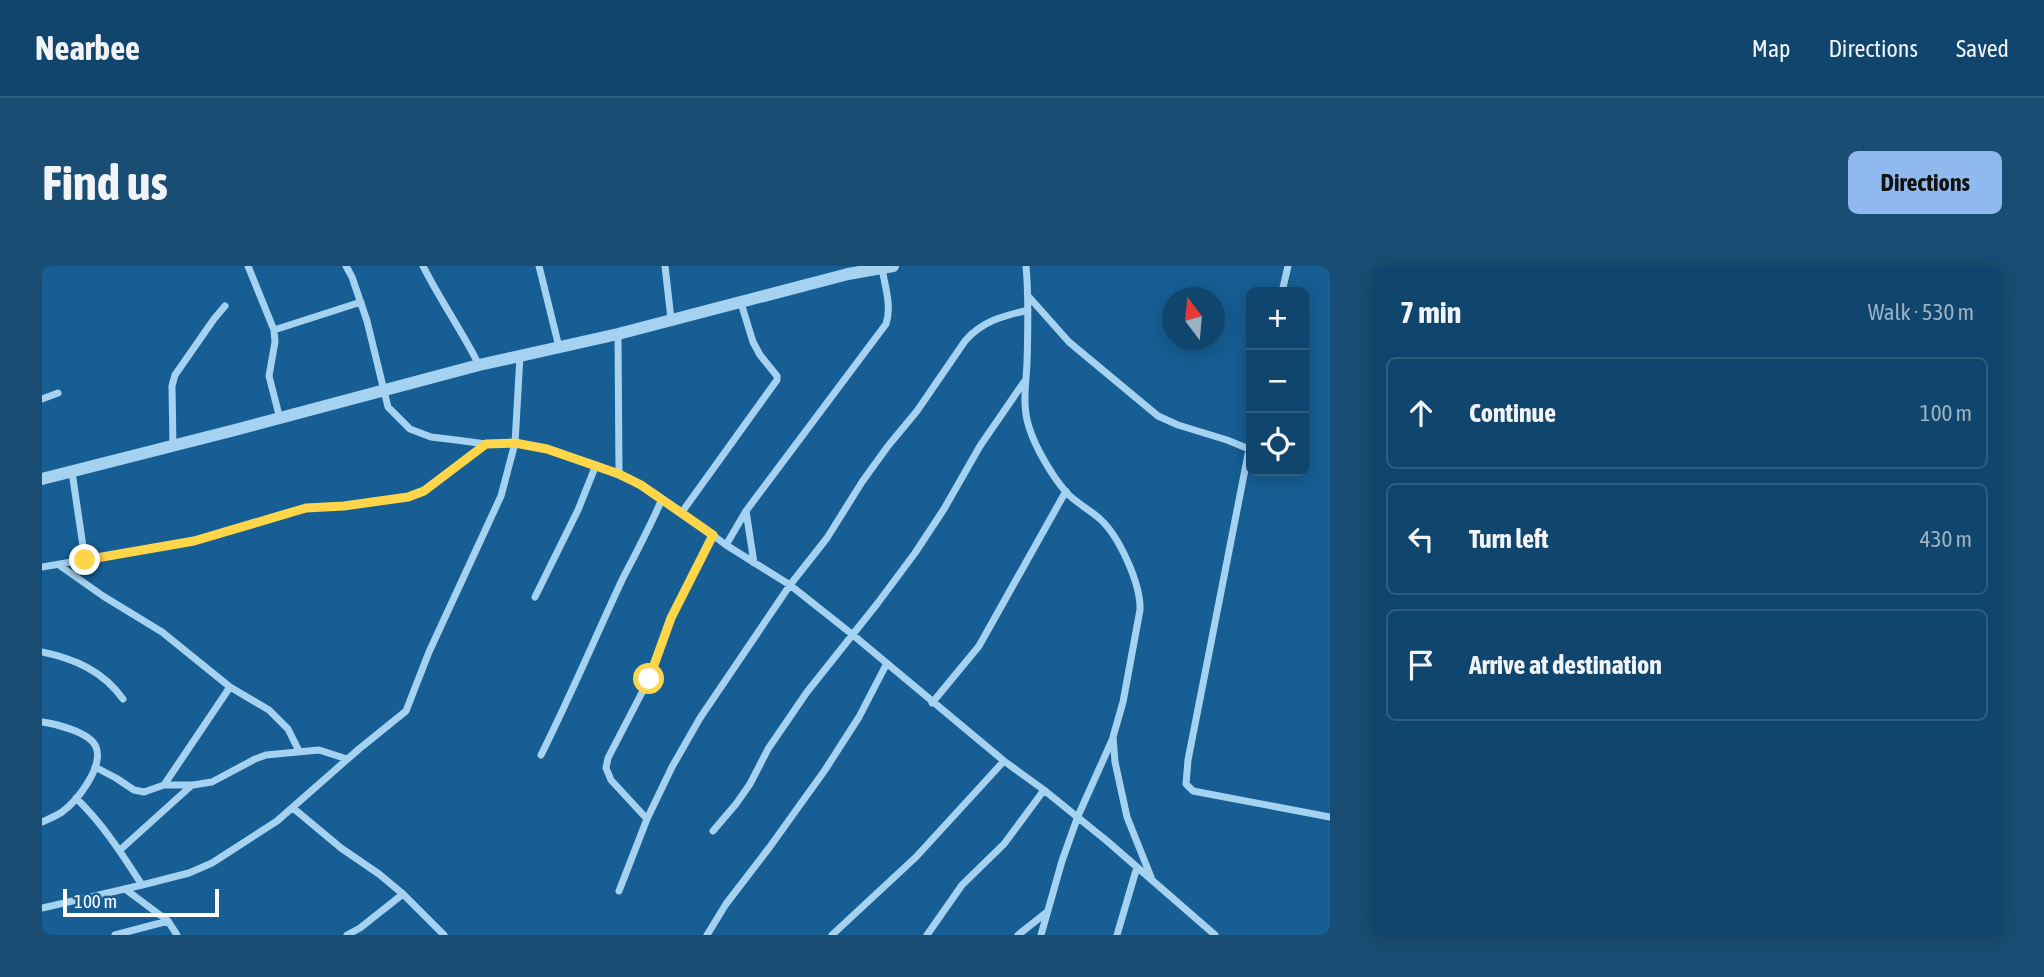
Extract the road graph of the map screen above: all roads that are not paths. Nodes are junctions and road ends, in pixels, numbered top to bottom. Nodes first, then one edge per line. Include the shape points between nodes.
1 (248, 266) edge
2 (346, 266) edge
3 (423, 266) edge
4 (539, 266) edge
5 (665, 266) edge
6 (1026, 266) edge
7 (1288, 266) edge
8 (887, 267) edge
9 (847, 270) edge
10 (1283, 287) edge
11 (1028, 297) junction
12 (361, 302) junction
13 (741, 303) junction
14 (225, 306) dead end
15 (1028, 310) junction
16 (671, 319) junction
17 (274, 330) junction
18 (618, 334) junction
19 (559, 347) junction
20 (520, 356) junction
21 (479, 365) junction
22 (1024, 381) junction
23 (383, 391) junction
24 (58, 393) dead end
25 (42, 399) edge
26 (280, 419) junction
27 (515, 443) junction
28 (486, 444) junction
29 (173, 446) junction
30 (1246, 448) edge
31 (1246, 464) edge
32 (596, 465) junction
33 (72, 472) junction
34 (619, 474) junction
35 (42, 479) edge
36 (1066, 491) junction
37 (662, 499) junction
38 (746, 510) junction
39 (682, 512) junction
40 (713, 535) junction
41 (726, 544) junction
42 (85, 560) junction
43 (754, 563) junction
44 (59, 565) junction
45 (42, 567) edge
46 (790, 585) junction
47 (535, 597) dead end
48 (853, 635) junction
49 (42, 652) edge
50 (887, 663) junction
51 (230, 687) junction
52 (123, 699) dead end
53 (932, 703) junction
54 (42, 722) edge
55 (1113, 737) junction
56 (299, 751) junction
57 (541, 755) dead end
58 (347, 759) junction
59 (1004, 761) junction
60 (95, 767) junction
61 (164, 785) junction
62 (193, 785) junction
63 (1044, 790) junction
64 (76, 798) junction
65 (293, 808) junction
66 (1078, 817) junction
67 (1330, 817) edge
68 (647, 820) junction
69 (42, 822) edge
70 (713, 831) dead end
71 (120, 850) junction
72 (1137, 867) junction
73 (1153, 881) junction
74 (142, 885) junction
75 (125, 889) junction
76 (619, 891) dead end
77 (403, 894) junction
78 (42, 908) edge
79 (1047, 912) junction
80 (168, 921) junction
81 (1203, 925) junction
82 (115, 935) edge
83 (177, 935) edge
84 (347, 935) edge
85 (444, 935) edge
86 (707, 935) edge
87 (832, 935) edge
88 (927, 935) edge
89 (1017, 935) edge
90 (1041, 935) edge
91 (1117, 935) edge
92 (1200, 935) edge
93 (1215, 935) edge

1 - 17 street
2 - 12 street
3 - 21 street
4 - 19 street
5 - 16 street
6 - 11 street
7 - 10 street
8 - 9 street
8 - 38 street via 886,324
9 - 13 street
11 - 15 street
11 - 30 street via 1069,342 1158,416
12 - 17 street
12 - 23 street
13 - 16 street
13 - 39 street via 753,341 776,380
14 - 29 street via 175,375
15 - 22 street
15 - 46 street via 974,330
16 - 18 street
17 - 26 street via 269,376
18 - 19 street
18 - 34 street
19 - 20 street
20 - 21 street
20 - 27 street
21 - 23 street
22 - 36 street via 1028,426
22 - 48 street via 915,553
23 - 26 street
23 - 28 street via 388,407 410,429 431,437
24 - 25 street
26 - 29 street
27 - 28 street
27 - 32 street
27 - 58 street via 501,496 406,712
28 - 42 street via 424,491 408,497 306,508 194,541
29 - 33 street
31 - 67 street via 1186,784 1193,790
32 - 34 street
32 - 47 street
33 - 35 street
33 - 42 street
34 - 37 street
36 - 53 street via 979,646
36 - 55 street via 1111,533 1141,599
37 - 39 street
37 - 57 street
38 - 41 street
38 - 43 street
39 - 40 street
40 - 41 street
40 - 68 street via 608,758 611,780
41 - 43 street
42 - 44 street
43 - 46 street
44 - 45 street
44 - 51 street via 162,632
46 - 48 street
46 - 68 street via 700,718
48 - 50 street
48 - 70 street via 807,691 750,784
49 - 52 street via 85,665
50 - 53 street
50 - 86 street via 825,770
51 - 56 street via 269,710 288,729
51 - 61 street
53 - 59 street
54 - 60 street via 91,740 96,747
55 - 66 street
55 - 73 street via 1127,817
56 - 58 street via 319,750
56 - 62 street via 266,755 212,782
58 - 65 street
59 - 63 street
59 - 87 street via 916,857
60 - 61 street via 139,792
60 - 64 street
61 - 62 street
62 - 71 street
63 - 66 street
63 - 88 street via 1004,844 962,885
64 - 69 street
64 - 71 street
65 - 74 street via 212,863
65 - 77 street
66 - 72 street
66 - 79 street
68 - 76 street
71 - 74 street
72 - 73 street
72 - 91 street
73 - 81 street
74 - 75 street
75 - 78 street
75 - 80 street
77 - 84 street
77 - 85 street
79 - 89 street
79 - 90 street
80 - 82 street
80 - 83 street
81 - 92 street
81 - 93 street

